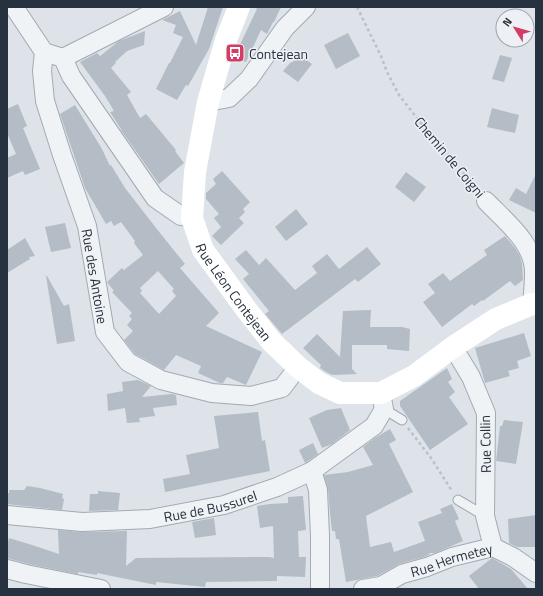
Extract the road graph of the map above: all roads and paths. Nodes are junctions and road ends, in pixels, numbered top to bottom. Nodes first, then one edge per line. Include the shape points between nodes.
1 (14, 7) edge
2 (164, 7) edge
3 (239, 7) edge
4 (306, 7) edge
5 (358, 7) edge
6 (44, 52) junction
7 (63, 58) junction
8 (208, 102) junction
9 (486, 201) joint
10 (192, 218) junction
11 (534, 304) edge
12 (453, 347) junction
13 (298, 367) junction
14 (383, 401) junction
15 (402, 420) joint
16 (312, 471) junction
17 (458, 500) joint
18 (7, 515) edge
19 (485, 516) junction
20 (493, 547) junction
21 (7, 569) edge
22 (536, 573) edge
23 (101, 589) edge
24 (320, 589) edge
25 (363, 589) edge

1 - 6 street
2 - 7 street
3 - 8 street via 226,40
4 - 8 street via 285,28 249,79 234,94 229,98
5 - 9 path, Chemin de Coigni via 399,95
6 - 7 street
6 - 13 street, Rue des Antoine via 42,71 45,101 87,226 106,332 128,362 161,380 212,392 251,396 282,388
7 - 10 street via 70,76 155,198 181,216
8 - 10 street via 196,172
9 - 11 street, Chemin de Coigni via 524,241 531,254
10 - 13 street, Rue Léon Contejean via 203,250 271,342
11 - 12 street, Rue Léon Contejean via 496,319
12 - 14 street, Rue Léon Contejean
12 - 19 street, Rue Collin via 471,378 486,413
13 - 14 street, Rue Léon Contejean via 319,383 340,392
14 - 15 lane
14 - 16 street, Rue de Bussurel via 374,426
15 - 17 path
16 - 18 street, Rue de Bussurel via 277,487 224,505 150,519 82,522
16 - 24 street via 318,490
17 - 19 lane
19 - 20 street, Rue Collin
20 - 22 street, Rue Hermetey
20 - 25 street, Rue Hermetey via 452,557 402,574 381,586
21 - 23 street

